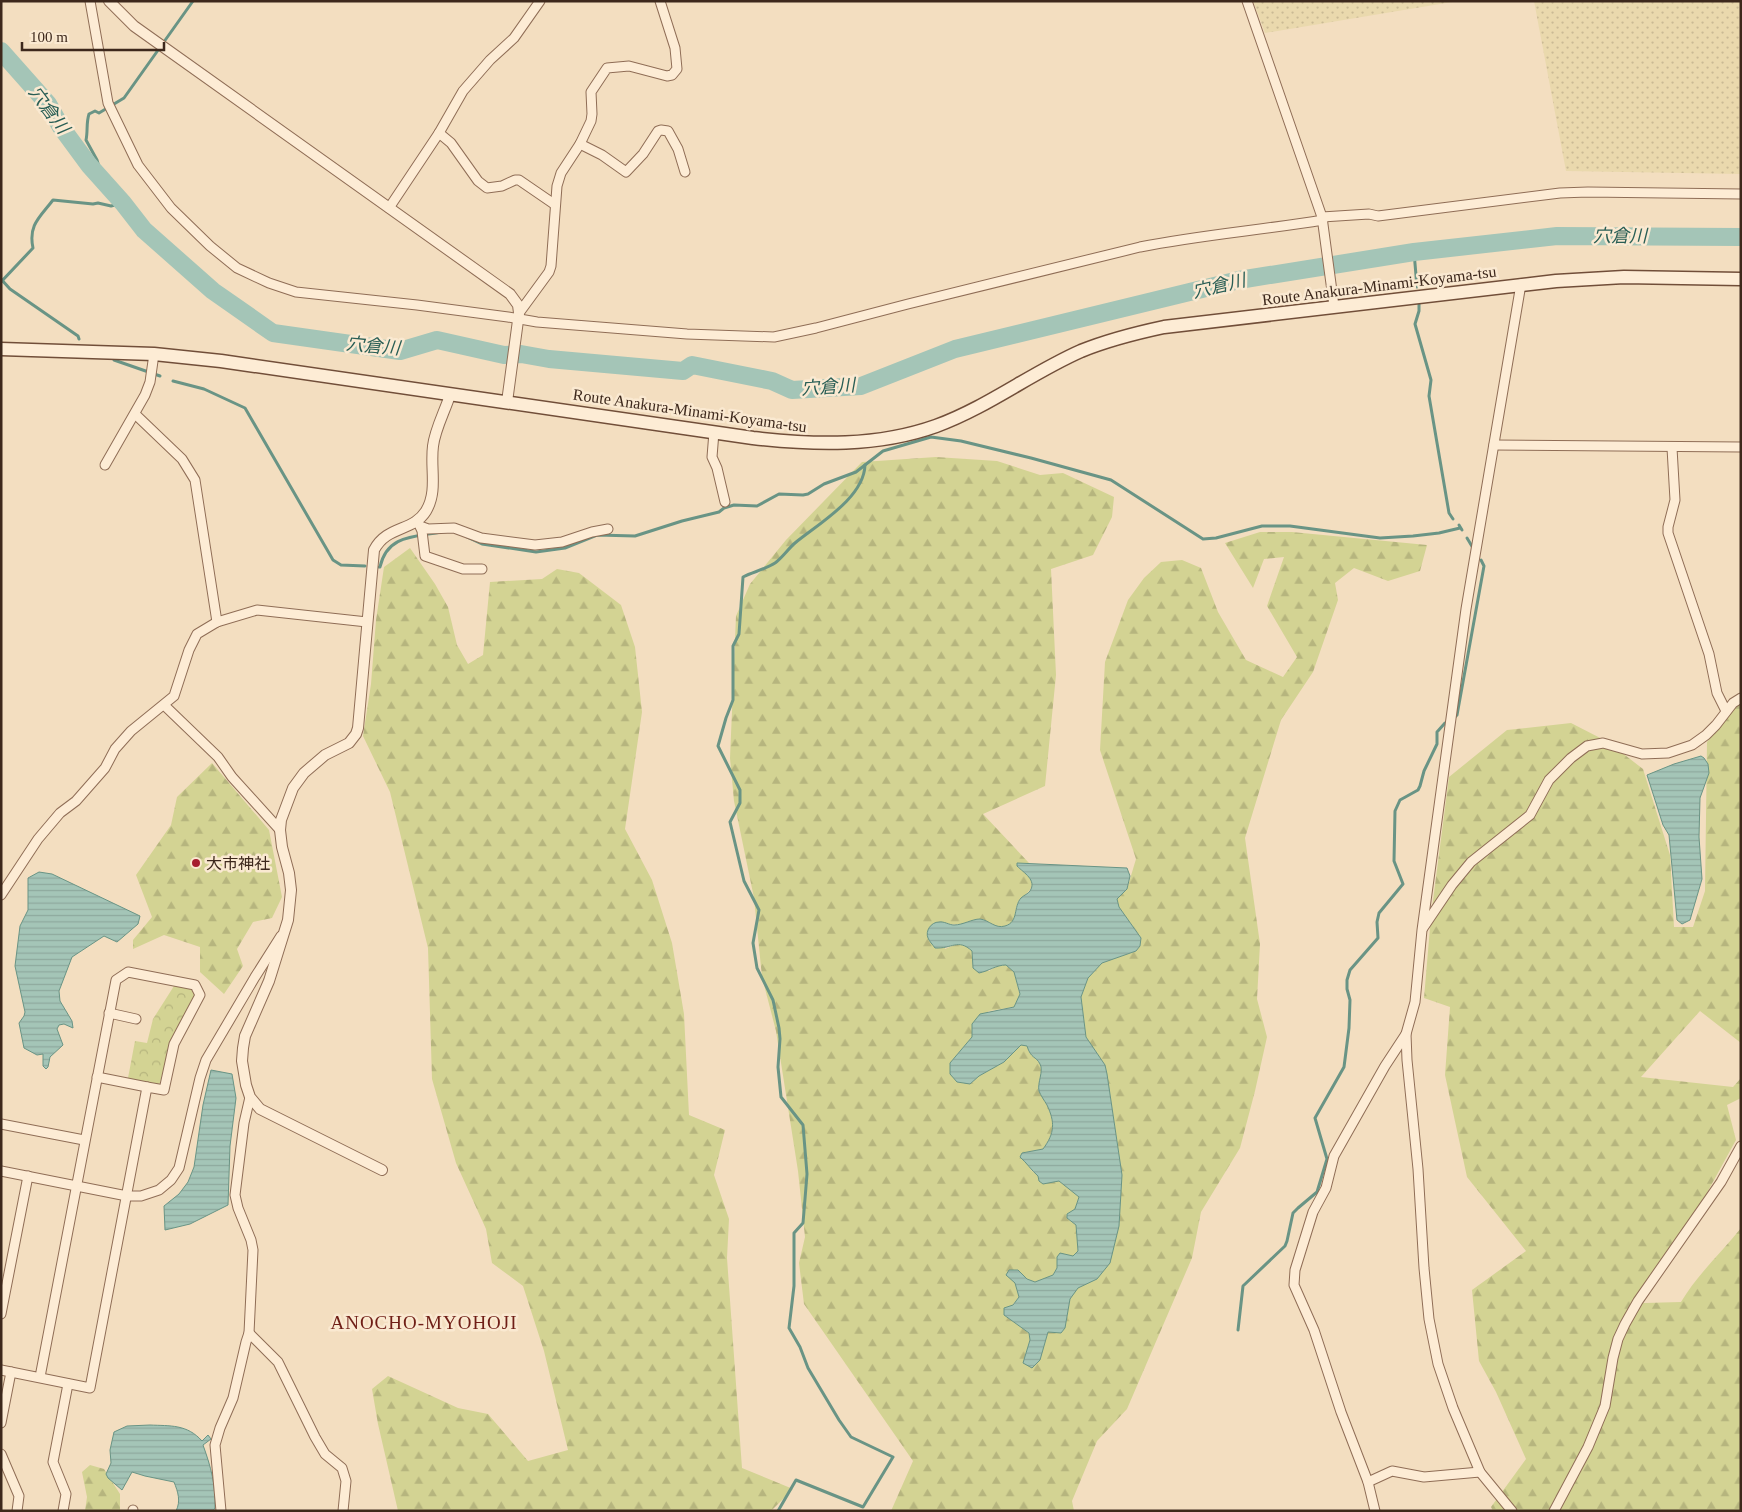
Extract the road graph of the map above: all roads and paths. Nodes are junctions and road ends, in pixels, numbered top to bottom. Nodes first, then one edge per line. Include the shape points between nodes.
1 (90, 1) edge
2 (109, 1) edge
3 (540, 1) edge
4 (660, 1) edge
5 (1247, 1) edge
6 (439, 133) junction
7 (580, 144) junction
8 (685, 172) dead end
9 (1741, 194) edge
10 (554, 204) junction
11 (389, 208) junction
12 (1323, 220) junction
13 (1741, 279) edge
14 (1521, 284) junction
15 (1334, 303) junction
16 (519, 318) junction
17 (1, 349) edge
18 (154, 354) junction
19 (450, 394) junction
20 (507, 397) junction
21 (135, 414) junction
22 (714, 432) junction
23 (1494, 445) junction
24 (1672, 448) junction
25 (1741, 448) edge
26 (104, 465) dead end
27 (725, 502) dead end
28 (420, 529) junction
29 (608, 529) dead end
30 (482, 569) dead end
31 (217, 622) junction
32 (367, 622) junction
33 (1741, 698) edge
34 (164, 705) junction
35 (1726, 711) junction
36 (280, 830) junction
37 (1, 895) edge
38 (1422, 930) junction
39 (283, 934) junction
40 (109, 1013) junction
41 (136, 1019) dead end
42 (1406, 1034) junction
43 (97, 1077) junction
44 (147, 1087) junction
45 (250, 1097) junction
46 (1, 1124) edge
47 (84, 1140) junction
48 (1741, 1146) edge
49 (382, 1170) dead end
50 (1, 1171) edge
51 (28, 1176) junction
52 (76, 1186) junction
53 (127, 1196) junction
54 (1, 1314) edge
55 (249, 1333) junction
56 (1, 1370) edge
57 (11, 1372) junction
58 (40, 1377) junction
59 (68, 1384) junction
60 (1, 1423) edge
61 (1, 1454) edge
62 (1480, 1472) junction
63 (1368, 1482) junction
64 (16, 1511) edge
65 (63, 1511) edge
66 (221, 1511) edge
67 (343, 1511) edge
68 (1375, 1511) edge
69 (1512, 1511) edge
70 (1554, 1511) edge

1 - 16 street via 108,103 138,165 170,208 237,268 296,292
2 - 11 street via 141,31
3 - 6 street via 514,38 469,84
4 - 7 street via 675,48 676,69 667,76 629,66 607,68 591,92 591,121
5 - 12 street
6 - 10 street via 451,143 478,182 486,188 519,180
6 - 11 street
7 - 8 street via 626,172 661,130 668,132 678,149
7 - 10 street via 561,173
9 - 12 street via 1560,193
10 - 16 street via 551,266
11 - 16 street via 510,294 518,305
12 - 15 street
12 - 16 street via 1148,245 782,336 687,334
13 - 14 main road, Route Anakura-Minami-Koyama-tsu via 1624,277
14 - 15 main road, Route Anakura-Minami-Koyama-tsu
14 - 23 street
15 - 22 main road, Route Anakura-Minami-Koyama-tsu via 1164,327 1112,340 1080,352 954,418 905,435 822,444
16 - 20 street
17 - 18 main road, Route Anakura-Minami-Koyama-tsu
18 - 19 main road, Route Anakura-Minami-Koyama-tsu
18 - 21 street via 145,395
19 - 20 main road, Route Anakura-Minami-Koyama-tsu
19 - 28 street via 433,443 433,489
20 - 22 main road, Route Anakura-Minami-Koyama-tsu
21 - 26 street
21 - 31 street via 182,459 195,480
22 - 27 street via 712,457
23 - 24 street
23 - 38 street via 1466,609
24 - 25 street
24 - 35 street via 1675,500 1668,533 1709,654 1717,693
28 - 29 street via 454,528 481,538 535,545 562,542
28 - 30 street via 425,556 463,569
28 - 32 street via 410,525 386,535 374,550
31 - 32 street via 257,610
31 - 34 street via 193,640 174,696
32 - 36 street via 356,734 304,773 286,802
33 - 35 street
34 - 36 street via 218,757
34 - 37 street via 131,731 76,801 60,813 38,839
35 - 38 street via 1706,735 1692,745 1668,753 1642,754 1604,743 1586,746 1550,780 1530,815 1471,862
36 - 39 street via 291,890
38 - 42 street via 1415,1002
39 - 45 street via 269,981 245,1036 242,1061
39 - 53 street via 206,1060 178,1168 171,1180 159,1190 141,1196
40 - 41 street
40 - 43 street
40 - 44 street via 116,980 128,972 195,985 200,995 174,1044 164,1090
42 - 62 street via 1429,1319 1438,1364
42 - 63 street via 1334,1156 1326,1188 1313,1212 1294,1285 1314,1330
43 - 44 street
43 - 47 street
44 - 53 street
45 - 49 street via 268,1114
45 - 55 street via 235,1195 253,1250
46 - 47 street
47 - 52 street
48 - 70 street via 1721,1182 1625,1324 1613,1358 1605,1406 1588,1447
50 - 51 street
51 - 52 street
51 - 54 street
52 - 53 street
52 - 58 street
53 - 59 street via 90,1388
55 - 66 street via 233,1398 215,1445
55 - 67 street via 278,1362 315,1437 326,1454 342,1468 346,1480
56 - 57 street
57 - 58 street
57 - 60 street
58 - 59 street
59 - 65 street via 53,1462 66,1494
61 - 64 street via 19,1496
62 - 63 street via 1424,1477 1392,1472
62 - 69 street
63 - 68 street

